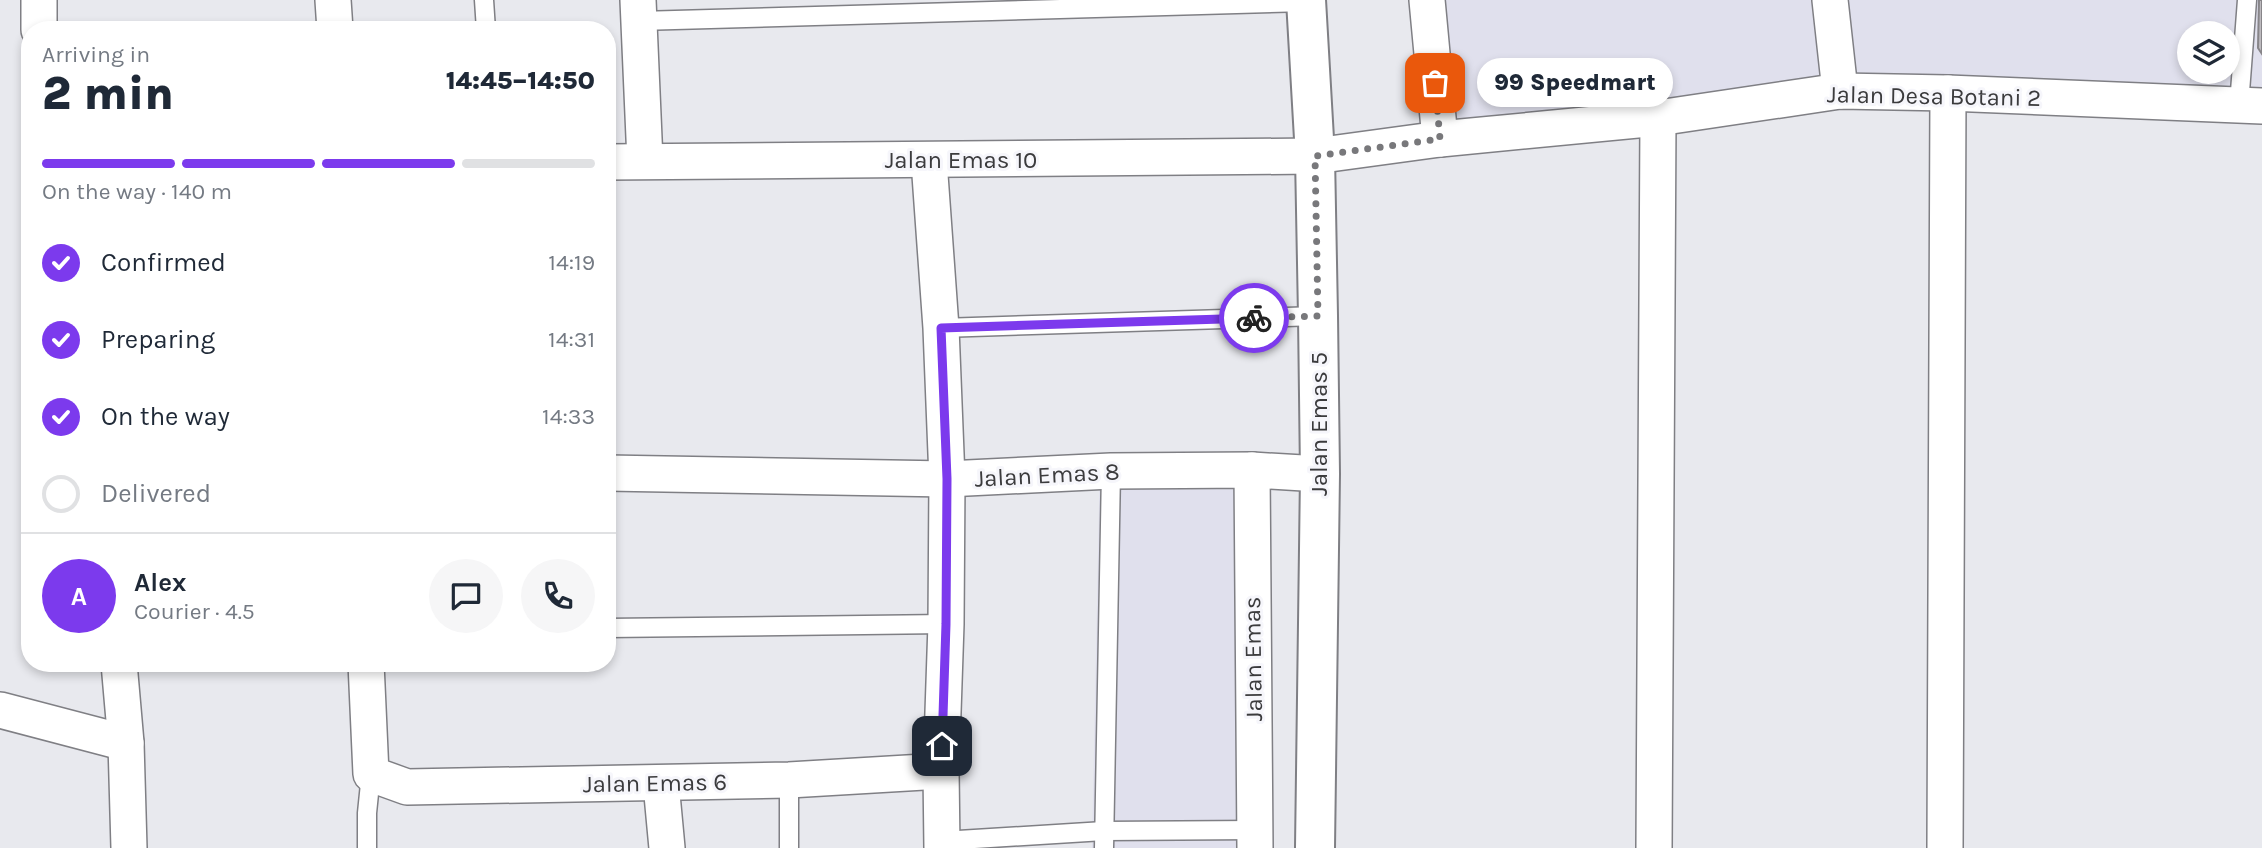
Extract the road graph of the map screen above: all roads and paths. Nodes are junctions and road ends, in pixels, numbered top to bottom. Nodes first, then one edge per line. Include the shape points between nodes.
1 (39, 0) edge
2 (333, 0) edge
3 (484, 0) edge
4 (1427, 0) edge
5 (1830, 0) edge
6 (2247, 0) edge
7 (1306, 1) edge
8 (638, 11) edge
9 (39, 21) edge
10 (334, 21) edge
11 (485, 21) edge
12 (1840, 91) junction
13 (1948, 93) junction
14 (2250, 105) edge
15 (1658, 118) junction
16 (1440, 139) junction
17 (1315, 156) junction
18 (645, 161) junction
19 (929, 161) junction
20 (616, 162) edge
21 (1318, 316) junction
22 (941, 328) junction
23 (1252, 470) junction
24 (1111, 471) junction
25 (616, 473) edge
26 (1320, 474) junction
27 (947, 479) junction
28 (946, 624) junction
29 (616, 628) edge
30 (120, 672) edge
31 (366, 672) edge
32 (0, 710) edge
33 (125, 743) junction
34 (941, 771) junction
35 (371, 774) junction
36 (789, 780) junction
37 (661, 784) junction
38 (1104, 839) edge
39 (1255, 839) edge
40 (942, 845) edge
41 (129, 848) edge
42 (367, 848) edge
43 (667, 848) edge
44 (789, 848) edge
45 (1315, 848) edge
46 (1654, 848) edge
47 (1945, 848) edge

1 - 9 street
2 - 10 street
3 - 11 lane
4 - 16 street
5 - 12 street
6 - 14 lane
7 - 8 lane
7 - 17 street, Jalan Emas 5
8 - 18 street
12 - 13 street, Jalan Desa Botani 2
12 - 15 street, Jalan Desa Botani 2
13 - 14 street, Jalan Desa Botani 2
13 - 47 street
15 - 16 street, Jalan Desa Botani 2
15 - 46 street
16 - 17 street, Jalan Desa Botani 2
17 - 19 street, Jalan Emas 10
17 - 21 street, Jalan Emas 5
18 - 19 street, Jalan Emas 10
18 - 20 street, Jalan Emas 10
19 - 22 street
21 - 22 lane
21 - 26 street, Jalan Emas 5
22 - 27 street
23 - 24 street, Jalan Emas 8
23 - 26 street, Jalan Emas 8
23 - 39 street, Jalan Emas
24 - 27 street, Jalan Emas 8
24 - 38 lane
25 - 27 street, Jalan Emas 8
26 - 45 street, Jalan Emas 5
27 - 28 street
28 - 29 lane
28 - 34 street
30 - 33 street
31 - 35 street
32 - 33 street
33 - 41 street
34 - 36 street, Jalan Emas 6
34 - 40 street
35 - 37 street, Jalan Emas 6 via 407,787
35 - 42 lane
36 - 37 street, Jalan Emas 6
36 - 44 lane
37 - 43 street
38 - 39 lane
38 - 40 lane

